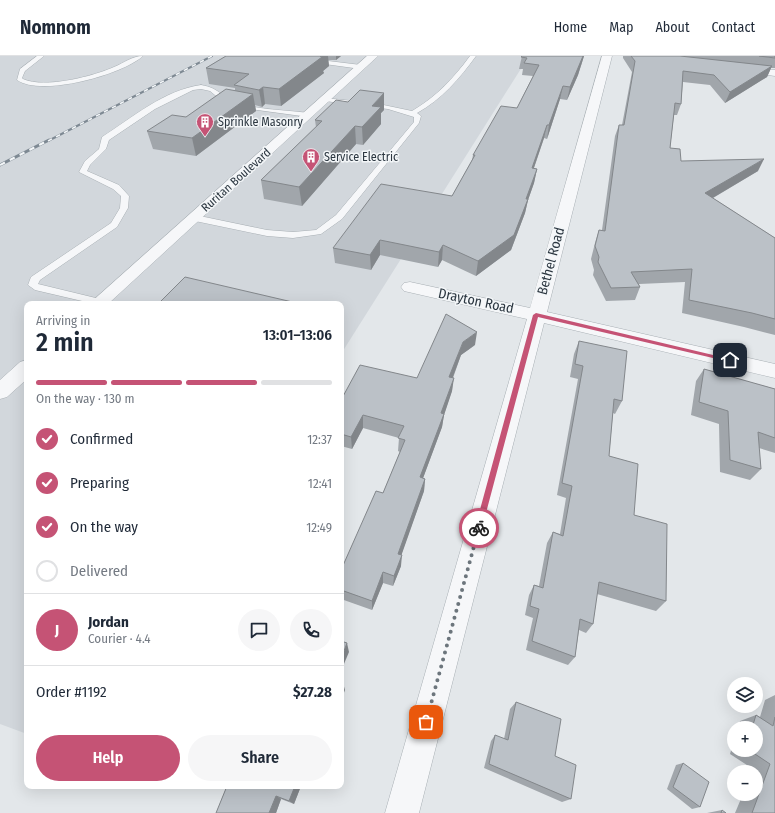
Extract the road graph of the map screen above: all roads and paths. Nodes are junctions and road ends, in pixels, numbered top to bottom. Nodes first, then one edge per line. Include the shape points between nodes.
1 (41, 56) edge
2 (140, 56) edge
3 (373, 56) edge
4 (473, 56) edge
5 (607, 56) edge
6 (309, 61) edge
7 (361, 67) junction
8 (728, 68) edge
9 (775, 73) edge
10 (325, 99) junction
11 (413, 113) junction
12 (308, 115) junction
13 (195, 218) junction
14 (410, 287) dead end
15 (91, 301) edge
16 (101, 301) edge
17 (536, 315) junction
18 (24, 370) edge
19 (775, 371) edge
20 (0, 392) edge
21 (402, 813) edge

1 - 2 lane via 22,70 19,79 23,82 48,84 86,79 102,75
3 - 7 street, Ruritan Boulevard
4 - 11 lane via 444,93
5 - 17 street, Bethel Road
6 - 7 lane
7 - 10 street, Ruritan Boulevard
8 - 9 street
10 - 11 lane
10 - 12 street, Ruritan Boulevard
11 - 13 lane via 418,116 417,122 339,217 318,232 294,235 267,233
12 - 13 street, Ruritan Boulevard
12 - 15 lane via 231,103 211,88 190,88 131,121 105,139 106,144 102,151 84,166 83,172 116,187 125,196 124,208 114,225 35,278 33,285
13 - 16 street, Ruritan Boulevard
14 - 17 street, Drayton Road
17 - 19 street, Drayton Road
17 - 21 street, Bethel Road
18 - 20 street

